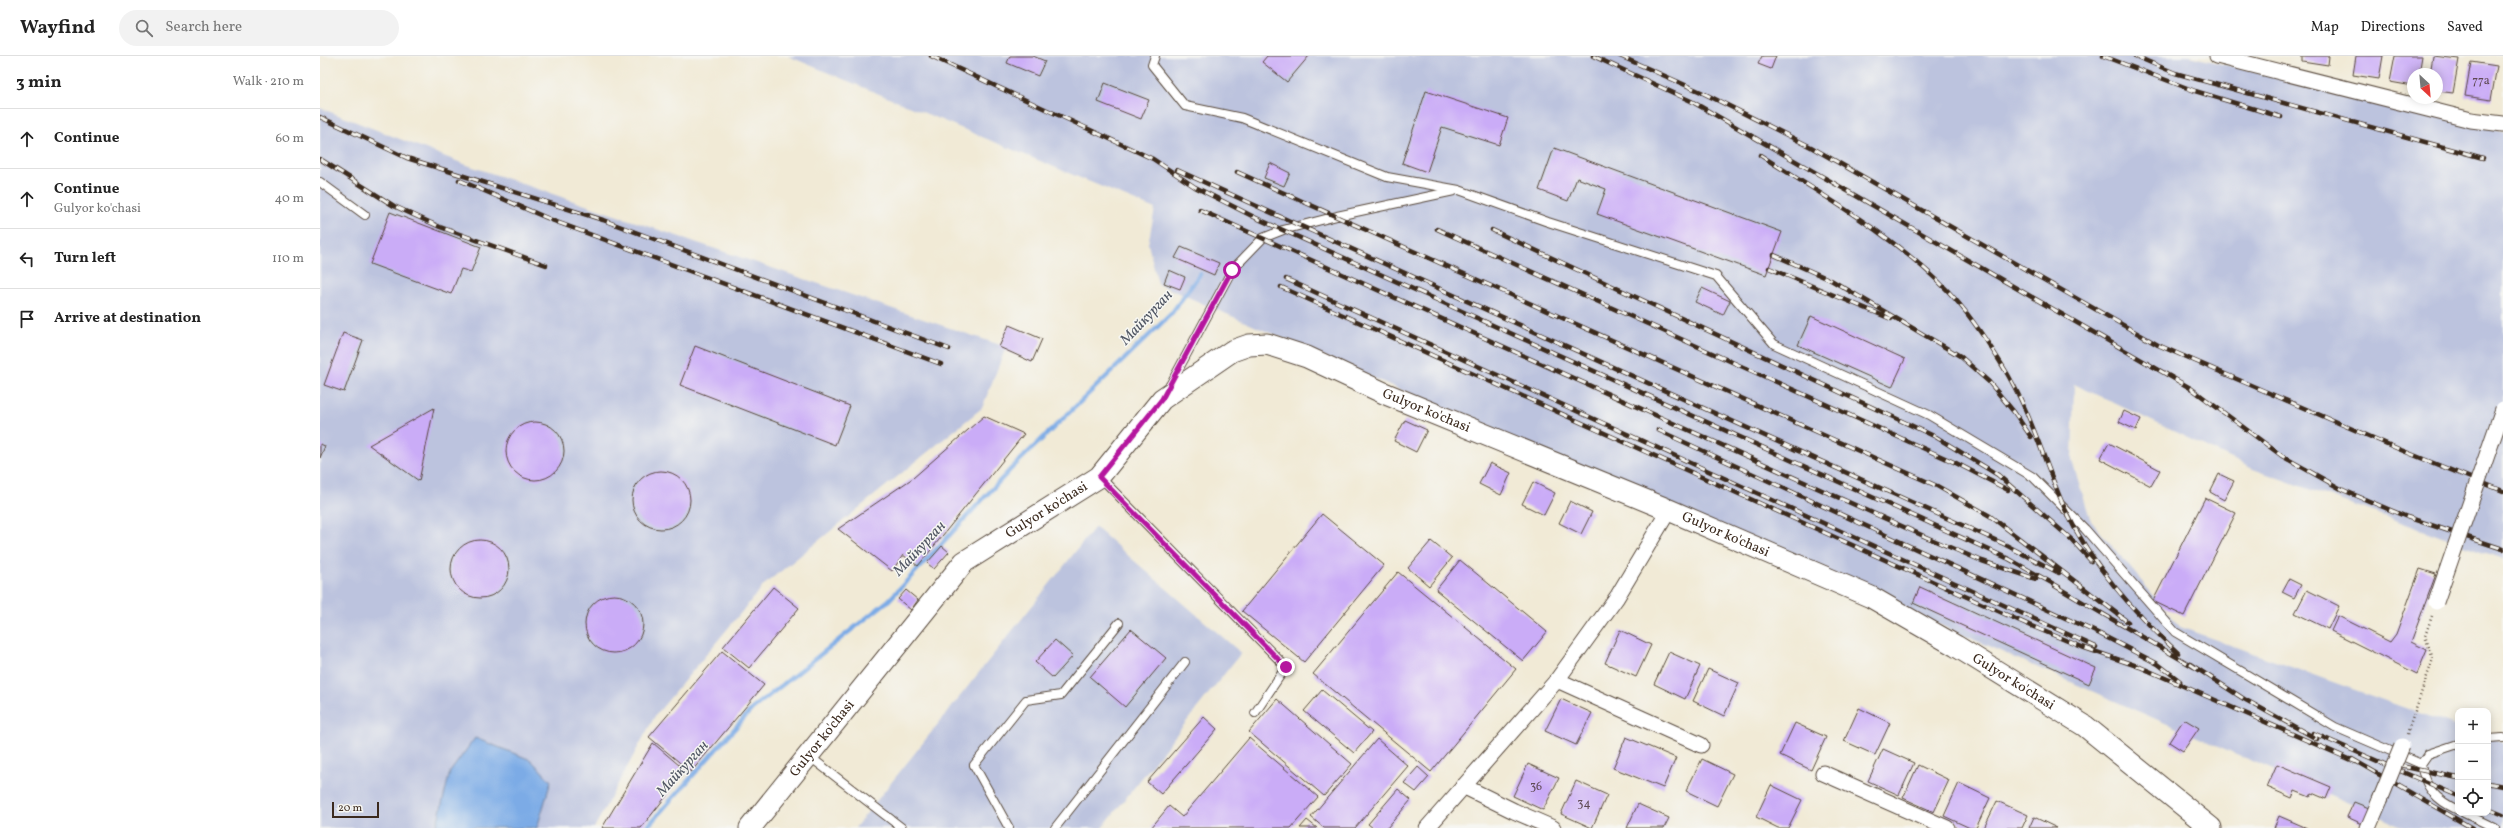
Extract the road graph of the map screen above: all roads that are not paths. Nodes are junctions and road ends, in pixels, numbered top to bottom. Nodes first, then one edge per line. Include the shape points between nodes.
1 (1155, 56) edge
2 (2217, 56) edge
3 (2247, 59) edge
4 (2503, 124) edge
5 (320, 182) edge
6 (1459, 190) junction
7 (365, 215) dead end
8 (1162, 399) junction
9 (2503, 409) edge
10 (1099, 477) junction
11 (1669, 510) junction
12 (2436, 602) road end
13 (1119, 623) dead end
14 (1184, 662) dead end
15 (1557, 680) junction
16 (1255, 713) dead end
17 (2503, 738) edge
18 (2491, 739) edge
19 (1701, 745) dead end
20 (2455, 745) edge
21 (2402, 746) road end
22 (808, 756) junction
23 (2421, 764) junction
24 (1823, 773) dead end
25 (1464, 786) junction
26 (2455, 809) edge
27 (2470, 816) edge
28 (1944, 827) edge
29 (750, 828) edge
30 (902, 828) edge
31 (1010, 828) edge
32 (1055, 828) edge
33 (1427, 828) edge
34 (1554, 828) edge
35 (2211, 828) edge
36 (2368, 828) edge
37 (2495, 828) edge

1 - 6 lane via 1152,65 1185,106 1242,118 1387,177
2 - 3 street
3 - 4 street via 2471,120
5 - 7 lane
6 - 8 lane via 1337,216 1263,238 1232,270
6 - 23 lane via 1548,222 1716,276 1774,344 1929,414 2033,477 2085,529 2175,632 2335,727
8 - 10 street, Gulyor ko'chasi
8 - 11 street, Gulyor ko'chasi via 1232,351 1249,345 1267,344 1306,357 1386,394
9 - 12 street, bridge
10 - 16 lane via 1286,667
10 - 22 street, Gulyor ko'chasi via 964,562
11 - 15 street via 1617,597
11 - 35 street, Gulyor ko'chasi via 1872,597 1956,646 2085,726
13 - 31 lane via 1061,695 1026,700 974,765
14 - 32 lane
15 - 19 street
15 - 25 street
17 - 18 lane
20 - 23 lane via 2428,754
21 - 36 street, bridge
22 - 29 street, Gulyor ko'chasi
22 - 30 lane
23 - 26 lane via 2424,782 2443,803
24 - 28 street
25 - 33 street
25 - 34 street
27 - 37 lane

